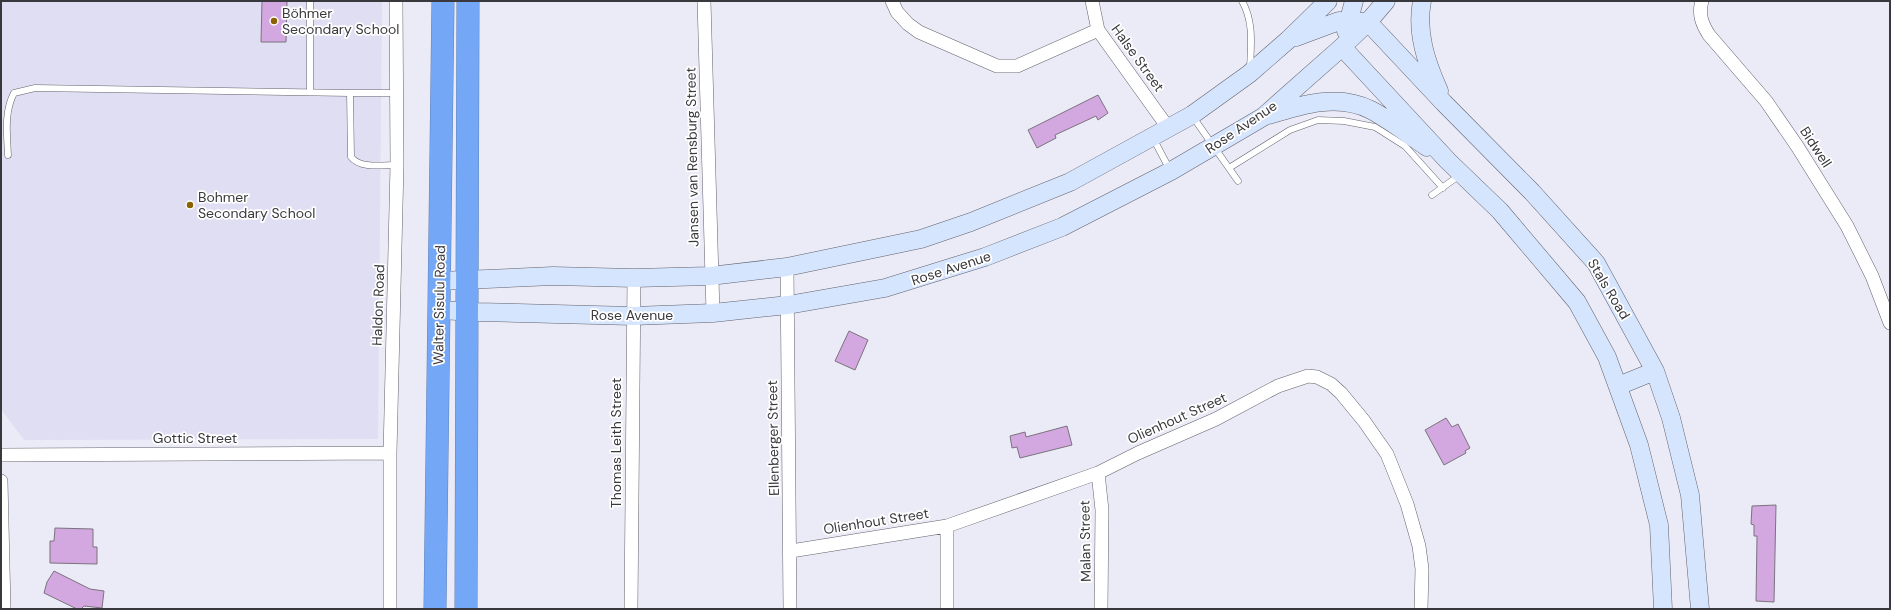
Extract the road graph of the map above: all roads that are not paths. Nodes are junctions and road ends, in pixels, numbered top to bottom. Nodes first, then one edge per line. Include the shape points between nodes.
1 (310, 1) edge
2 (396, 1) edge
3 (443, 1) edge
4 (468, 1) edge
5 (704, 1) edge
6 (892, 1) edge
7 (1092, 1) edge
8 (1242, 1) edge
9 (1328, 1) edge
10 (1354, 1) edge
11 (1386, 1) edge
12 (1422, 1) edge
13 (1702, 1) edge
14 (1348, 20) junction
15 (1368, 22) junction
16 (1098, 30) junction
17 (1288, 40) junction
18 (1342, 47) junction
19 (468, 67) junction
20 (442, 68) junction
21 (1249, 74) junction
22 (310, 92) junction
23 (350, 93) junction
24 (396, 93) junction
25 (1444, 103) junction
26 (1192, 115) junction
27 (1263, 117) junction
28 (1169, 129) junction
29 (1153, 138) junction
30 (1214, 147) junction
31 (8, 155) dead end
32 (1448, 161) junction
33 (397, 165) junction
34 (1229, 168) junction
35 (1171, 171) junction
36 (1462, 174) junction
37 (1238, 181) dead end
38 (1443, 188) junction
39 (1432, 194) dead end
40 (787, 266) junction
41 (710, 276) junction
42 (634, 278) junction
43 (468, 279) junction
44 (440, 281) junction
45 (788, 305) junction
46 (439, 310) junction
47 (468, 312) junction
48 (712, 313) junction
49 (633, 316) junction
50 (1890, 323) edge
51 (1655, 371) junction
52 (1618, 386) junction
53 (390, 453) junction
54 (1, 455) edge
55 (436, 456) junction
56 (467, 457) junction
57 (1098, 473) junction
58 (1, 481) edge
59 (947, 526) junction
60 (791, 550) junction
61 (4, 609) edge
62 (390, 609) edge
63 (435, 609) edge
64 (466, 609) edge
65 (631, 609) edge
66 (790, 609) edge
67 (947, 609) edge
68 (1101, 609) edge
69 (1420, 609) edge
70 (1663, 609) edge
71 (1700, 609) edge

1 - 22 lane
2 - 24 street, Haldon Road
3 - 20 highway, Walter Sisulu Road
4 - 19 highway, Walter Sisulu Road
5 - 41 street, Jansen van Rensburg Street
6 - 16 street via 902,18 919,32 997,66 1017,66
7 - 16 street, Halse Street
8 - 21 lane via 1248,12 1252,39
9 - 17 street
10 - 14 street
11 - 15 street, Rose Avenue
12 - 25 street via 1421,38 1428,66
13 - 50 street, Bidwell via 1702,24 1709,35 1766,101 1848,226 1872,276
14 - 15 street
14 - 17 street via 1324,25
14 - 18 street
15 - 18 street, Rose Avenue
15 - 25 street, Stals Road
16 - 28 street, Halse Street
17 - 21 street
18 - 27 street, Rose Avenue
18 - 32 street
19 - 20 highway
19 - 43 highway, Walter Sisulu Road
20 - 44 highway, Walter Sisulu Road
21 - 26 street
22 - 23 lane
22 - 31 lane via 25,89 14,93 10,102 7,120
23 - 24 lane
23 - 33 lane via 351,157 355,162 364,164
24 - 33 street, Haldon Road
25 - 51 street, Stals Road via 1532,192 1596,263
26 - 28 street
26 - 30 lane
27 - 30 street, Rose Avenue
27 - 32 street via 1318,102 1346,102 1371,110
28 - 29 street
29 - 35 lane
29 - 40 street via 1070,182 971,222 921,239
30 - 34 lane
30 - 35 street, Rose Avenue
32 - 36 street
33 - 53 street, Haldon Road
34 - 37 lane
34 - 38 lane via 1290,130 1318,120 1344,121 1375,127 1405,146
35 - 45 street, Rose Avenue via 1062,227 985,258 885,288
36 - 38 lane
36 - 52 street via 1500,211 1577,302 1607,358
38 - 39 lane
40 - 41 street
40 - 45 street, Ellenberger Street
41 - 42 street
41 - 48 street, Jansen van Rensburg Street
42 - 43 street via 553,276
42 - 49 street, Thomas Leith Street
43 - 44 street
43 - 47 highway, Walter Sisulu Road
44 - 46 highway, Walter Sisulu Road
45 - 48 street, Rose Avenue
45 - 60 street, Ellenberger Street
46 - 47 street, Rose Avenue
46 - 55 highway, Walter Sisulu Road
47 - 49 street, Rose Avenue
47 - 56 highway, Walter Sisulu Road
48 - 49 street, Rose Avenue
49 - 65 street, Thomas Leith Street
51 - 52 street
51 - 71 street, Stals Road via 1671,418 1690,495
52 - 70 street via 1639,445 1659,525
53 - 54 street, Gottic Street
53 - 62 street, Haldon Road
55 - 56 highway
55 - 63 highway, Walter Sisulu Road
56 - 64 highway, Walter Sisulu Road
57 - 59 street, Olienhout Street
57 - 68 street, Malan Street via 1102,510
57 - 69 street, Olienhout Street via 1138,452 1216,419 1278,386 1308,376 1317,377 1331,384 1364,421 1387,454 1399,481 1419,546 1422,569
58 - 61 street
59 - 60 street, Olienhout Street
59 - 67 street
60 - 66 street, Ellenberger Street

